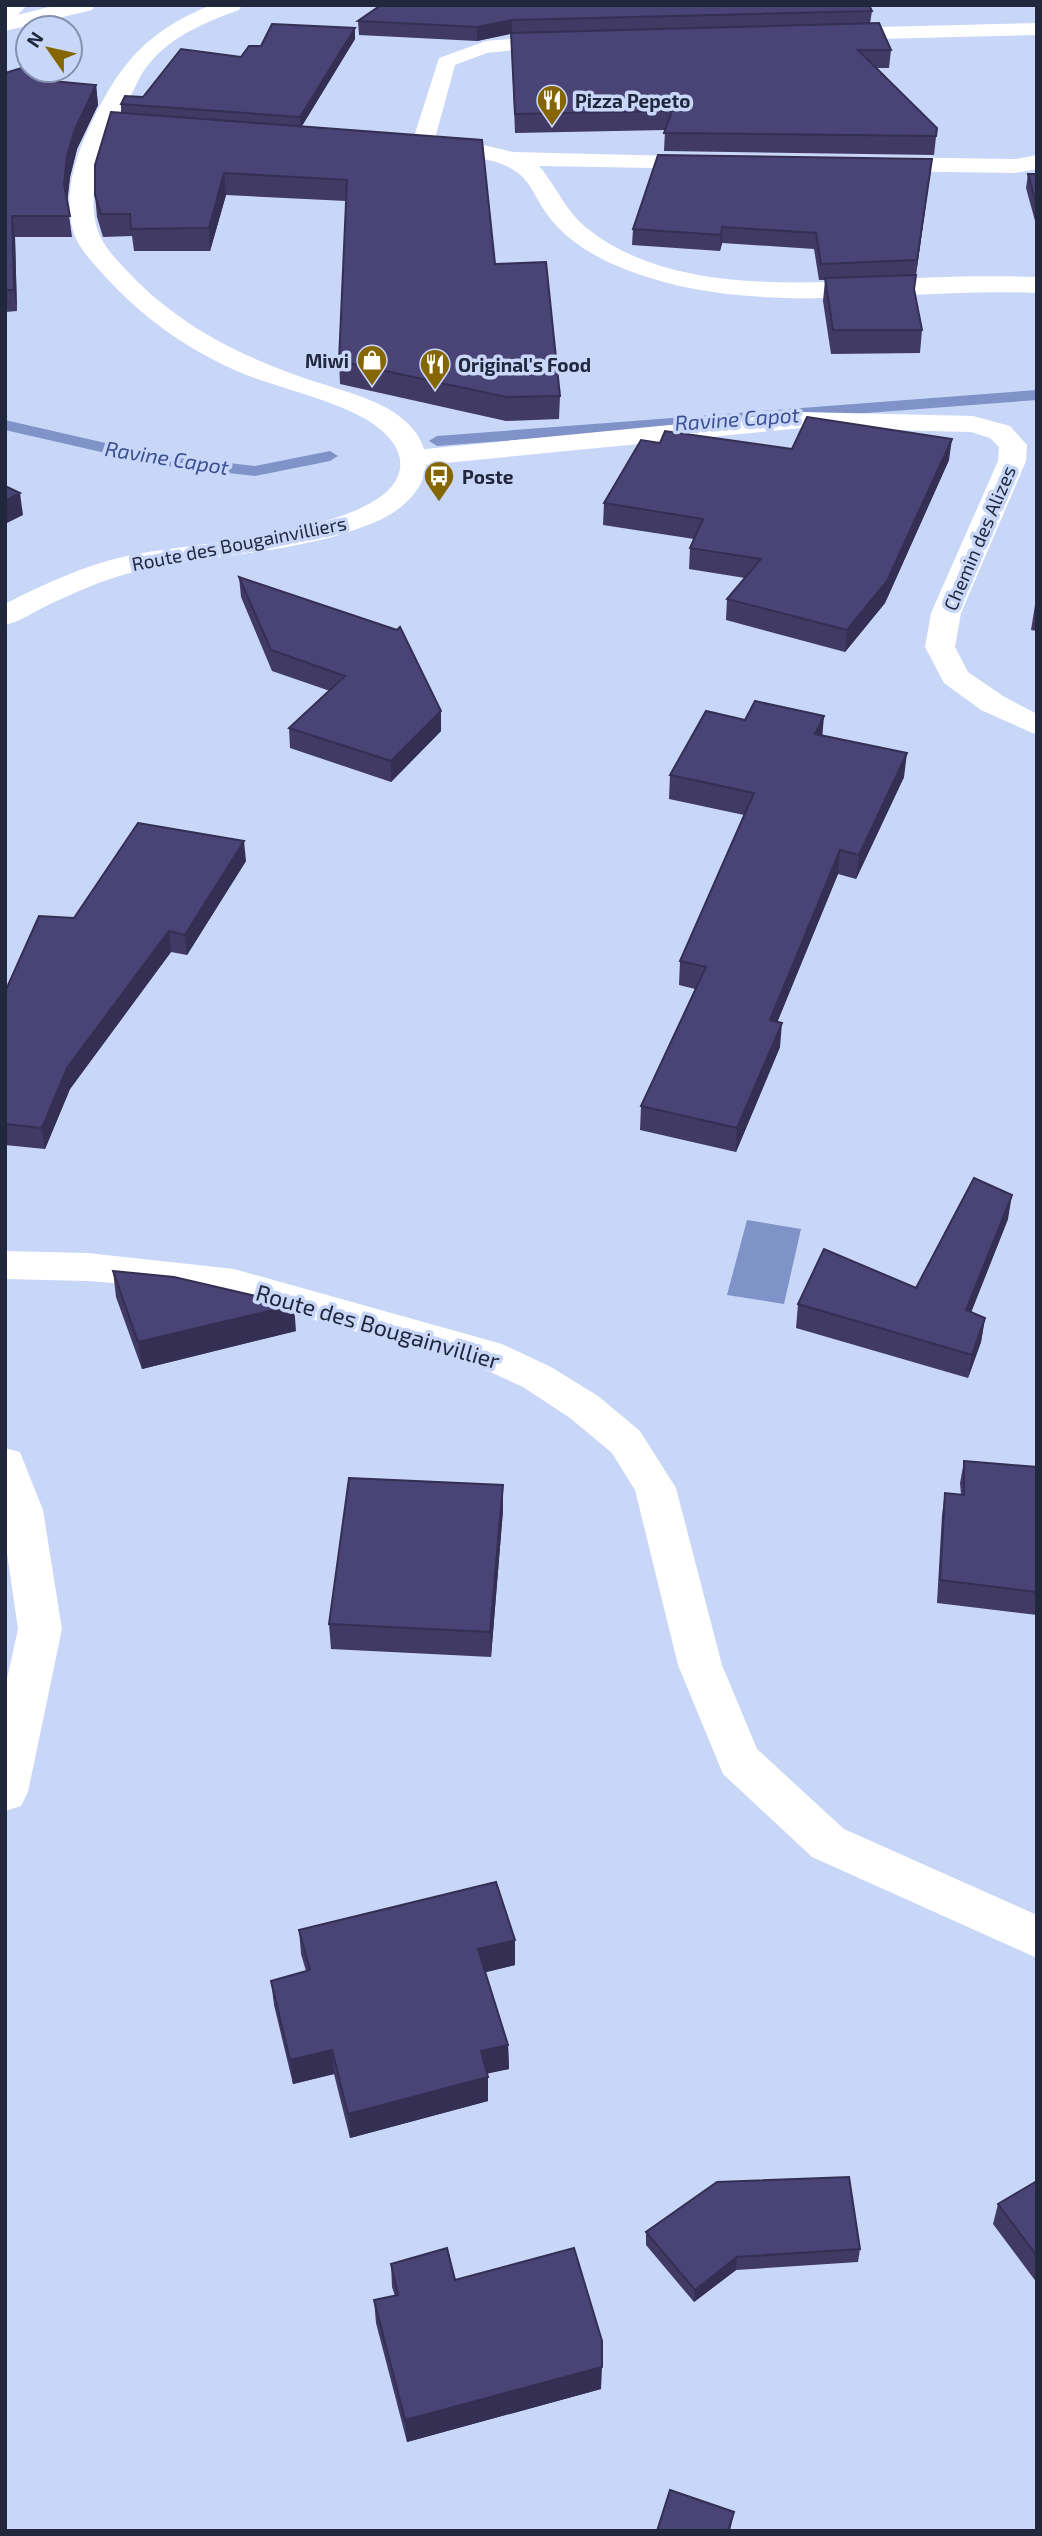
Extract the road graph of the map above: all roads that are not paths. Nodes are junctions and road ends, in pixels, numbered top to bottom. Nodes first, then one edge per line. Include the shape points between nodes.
1 (16, 5) edge
2 (84, 5) edge
3 (231, 5) edge
4 (5, 15) edge
5 (5, 25) edge
6 (1037, 29) edge
7 (816, 34) edge
8 (581, 41) edge
9 (101, 124) junction
10 (129, 126) edge
11 (394, 144) edge
12 (422, 146) junction
13 (512, 159) junction
14 (730, 162) edge
15 (1037, 162) edge
16 (853, 164) edge
17 (1037, 285) edge
18 (415, 458) junction
19 (5, 616) edge
20 (1037, 726) edge
21 (5, 1265) edge
22 (5, 1463) edge
23 (5, 1792) edge
24 (1037, 1937) edge

1 - 4 street
2 - 5 street
3 - 9 street via 168,35 141,58
6 - 7 lane
8 - 12 lane via 486,46 446,62
9 - 10 street
9 - 18 street via 85,168 82,219 88,242 136,297 185,336 225,356 379,415 412,445
11 - 12 street
12 - 13 street
13 - 14 street
13 - 17 street via 535,177 558,214 578,232 601,249 668,276 787,289 994,282
15 - 16 street via 1016,166
18 - 19 street, Route des Bougainvilliers via 410,483 396,501 367,517 327,530 126,565
18 - 20 street, Chemin des Alizes via 802,420 936,421 1000,432 1013,445 1012,461 946,613 940,647 956,677 992,703
21 - 24 street, Route des Bougainvillier via 88,1267 234,1283 488,1354 537,1377 584,1407 626,1441 654,1488 700,1665 738,1761 828,1843
22 - 23 street via 22,1510 40,1629

